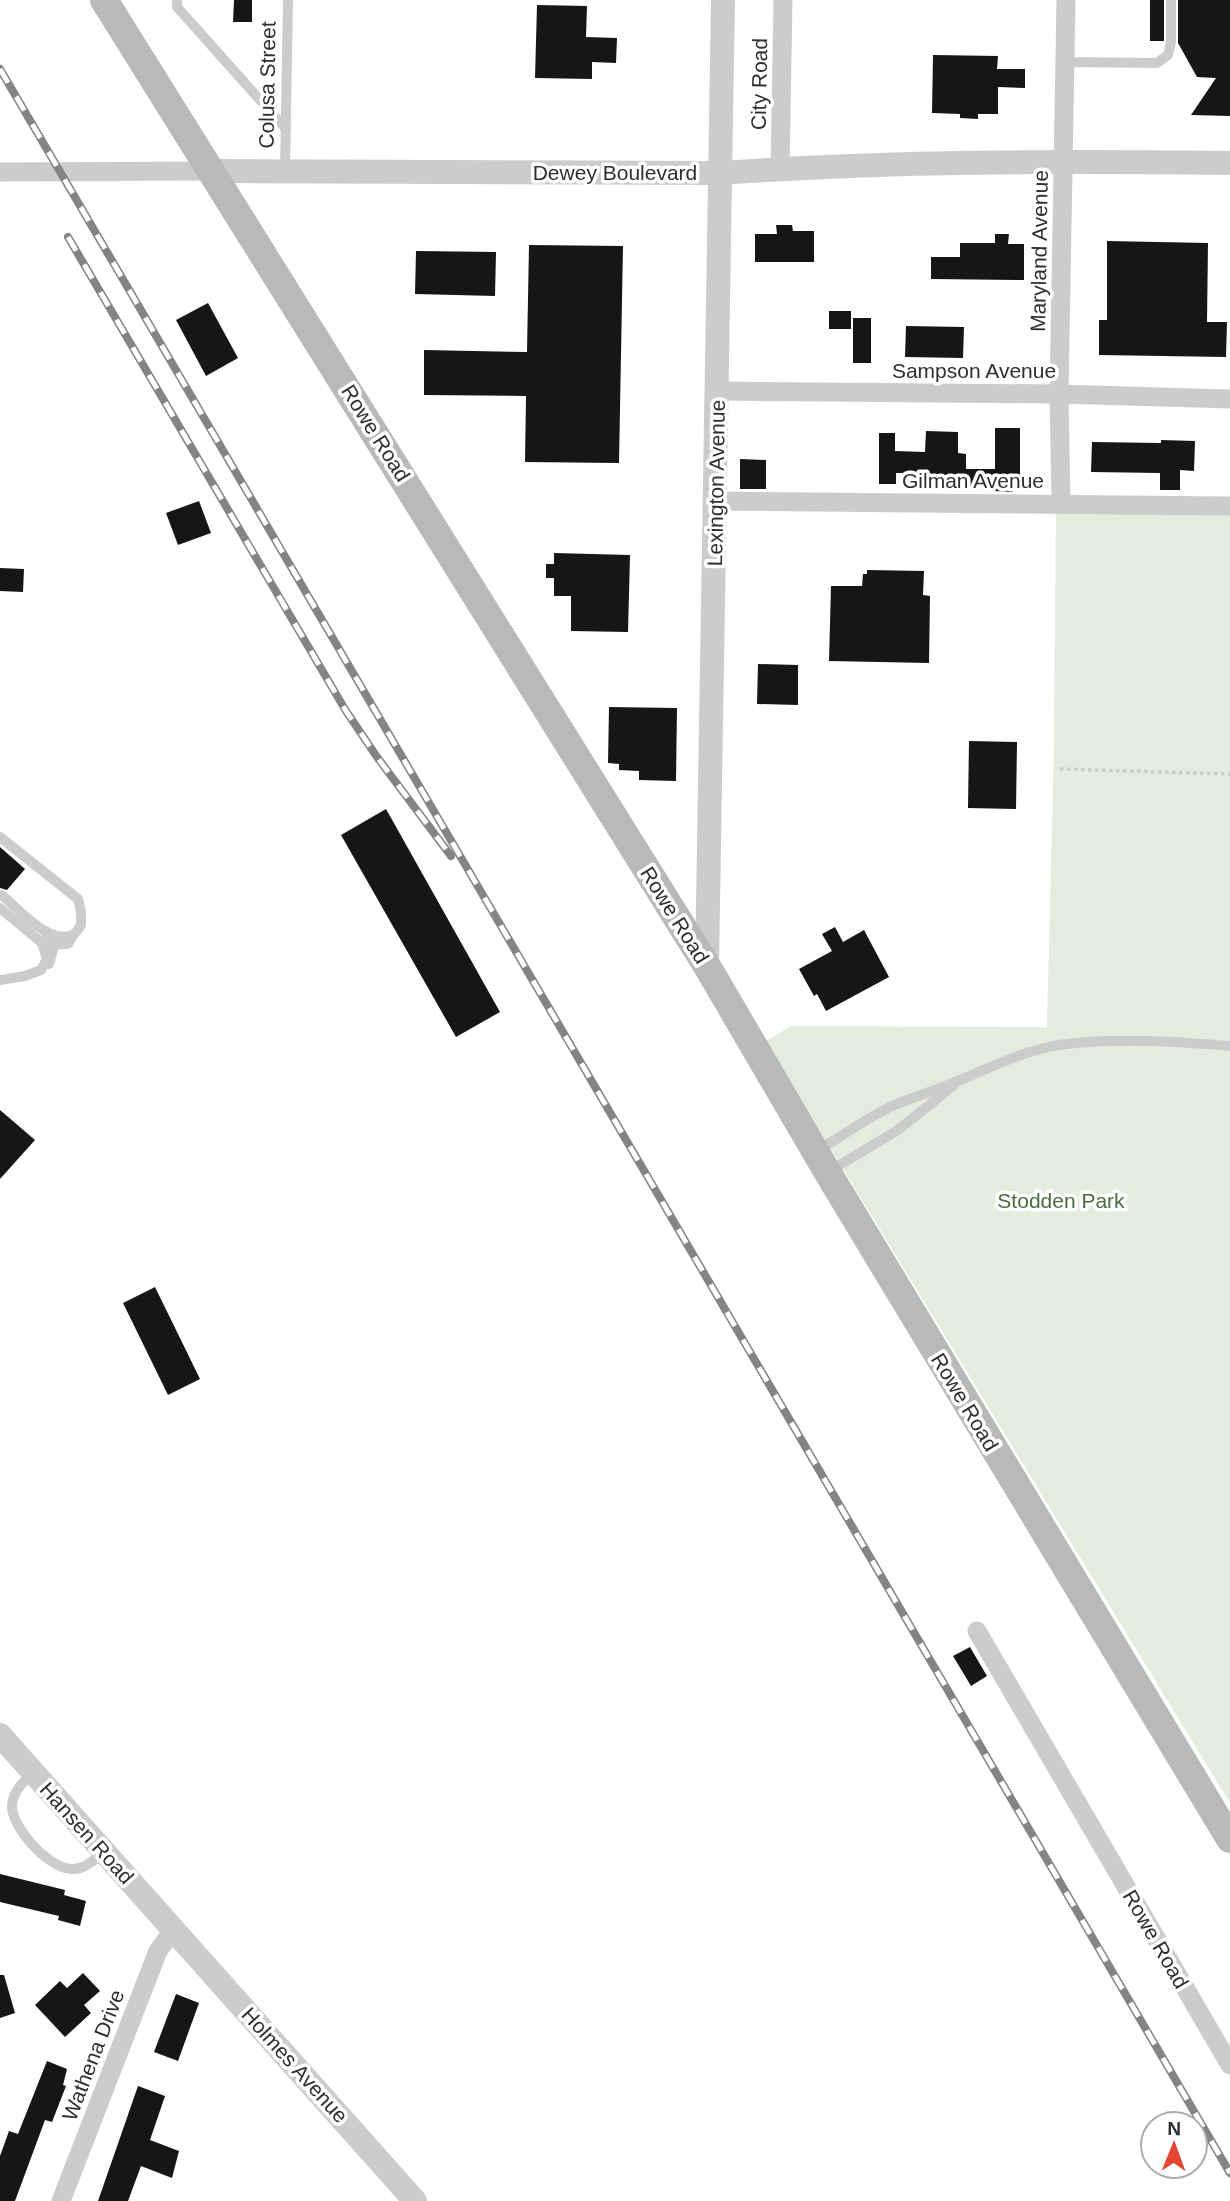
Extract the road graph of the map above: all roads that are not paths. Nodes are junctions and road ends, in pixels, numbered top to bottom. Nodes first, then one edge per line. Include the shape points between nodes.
1 (104, 0) edge
2 (288, 0) edge
3 (723, 0) edge
4 (783, 0) edge
5 (1066, 0) edge
6 (1171, 0) edge
7 (175, 2) edge
8 (1065, 62) junction
9 (286, 129) junction
10 (1063, 161) junction
11 (1230, 163) edge
12 (780, 169) junction
13 (285, 170) junction
14 (213, 171) junction
15 (0, 172) edge
16 (720, 173) junction
17 (718, 391) junction
18 (1059, 394) junction
19 (1230, 399) edge
20 (715, 501) junction
21 (1061, 503) junction
22 (1230, 506) edge
23 (0, 837) edge
24 (2, 895) dead end
25 (0, 908) edge
26 (46, 933) junction
27 (74, 934) junction
28 (42, 943) junction
29 (54, 946) junction
30 (708, 966) junction
31 (41, 970) junction
32 (0, 980) edge
33 (1230, 1046) edge
34 (960, 1080) junction
35 (821, 1162) junction
36 (977, 1631) dead end
37 (0, 1735) edge
38 (33, 1773) junction
39 (1230, 1839) edge
40 (104, 1853) junction
41 (174, 1929) junction
42 (1230, 2065) edge
43 (412, 2200) edge
44 (61, 2201) edge

1 - 14 main road, Rowe Road
2 - 9 lane, Colusa Street
3 - 16 street, Lexington Avenue
4 - 12 street, City Road
5 - 8 street, Maryland Avenue
6 - 8 lane via 1168,55 1157,63
7 - 9 lane
8 - 10 street, Maryland Avenue
9 - 13 lane, Colusa Street
10 - 11 street, Dewey Boulevard
10 - 12 street, Dewey Boulevard
10 - 18 street, Maryland Avenue
12 - 16 street, Dewey Boulevard
13 - 14 street, Dewey Boulevard
13 - 16 street, Dewey Boulevard
14 - 15 street, Dewey Boulevard
14 - 30 main road, Rowe Road
16 - 17 street, Lexington Avenue
17 - 18 street, Sampson Avenue
17 - 20 street, Lexington Avenue
18 - 19 street, Sampson Avenue
18 - 21 street, Maryland Avenue
20 - 21 street, Gilman Avenue
20 - 30 street, Lexington Avenue
21 - 22 street, Gilman Avenue
23 - 27 lane via 78,899 82,925
24 - 26 lane
25 - 28 lane
26 - 27 lane via 58,937
26 - 29 lane
27 - 29 lane via 68,944
28 - 29 lane
28 - 31 lane via 47,959
29 - 31 lane via 51,962
30 - 35 main road, Rowe Road
31 - 32 lane
33 - 34 lane via 1075,1043 1012,1056
34 - 35 lane via 898,1130
34 - 35 lane via 890,1107
35 - 39 main road, Rowe Road
36 - 42 street, Rowe Road
37 - 38 street, Hansen Road
38 - 40 street, Hansen Road
38 - 40 lane via 17,1790 12,1805 17,1822 39,1854 70,1869 84,1868
40 - 41 street, Hansen Road
41 - 43 street, Holmes Avenue
41 - 44 street, Wathena Drive via 158,1951

